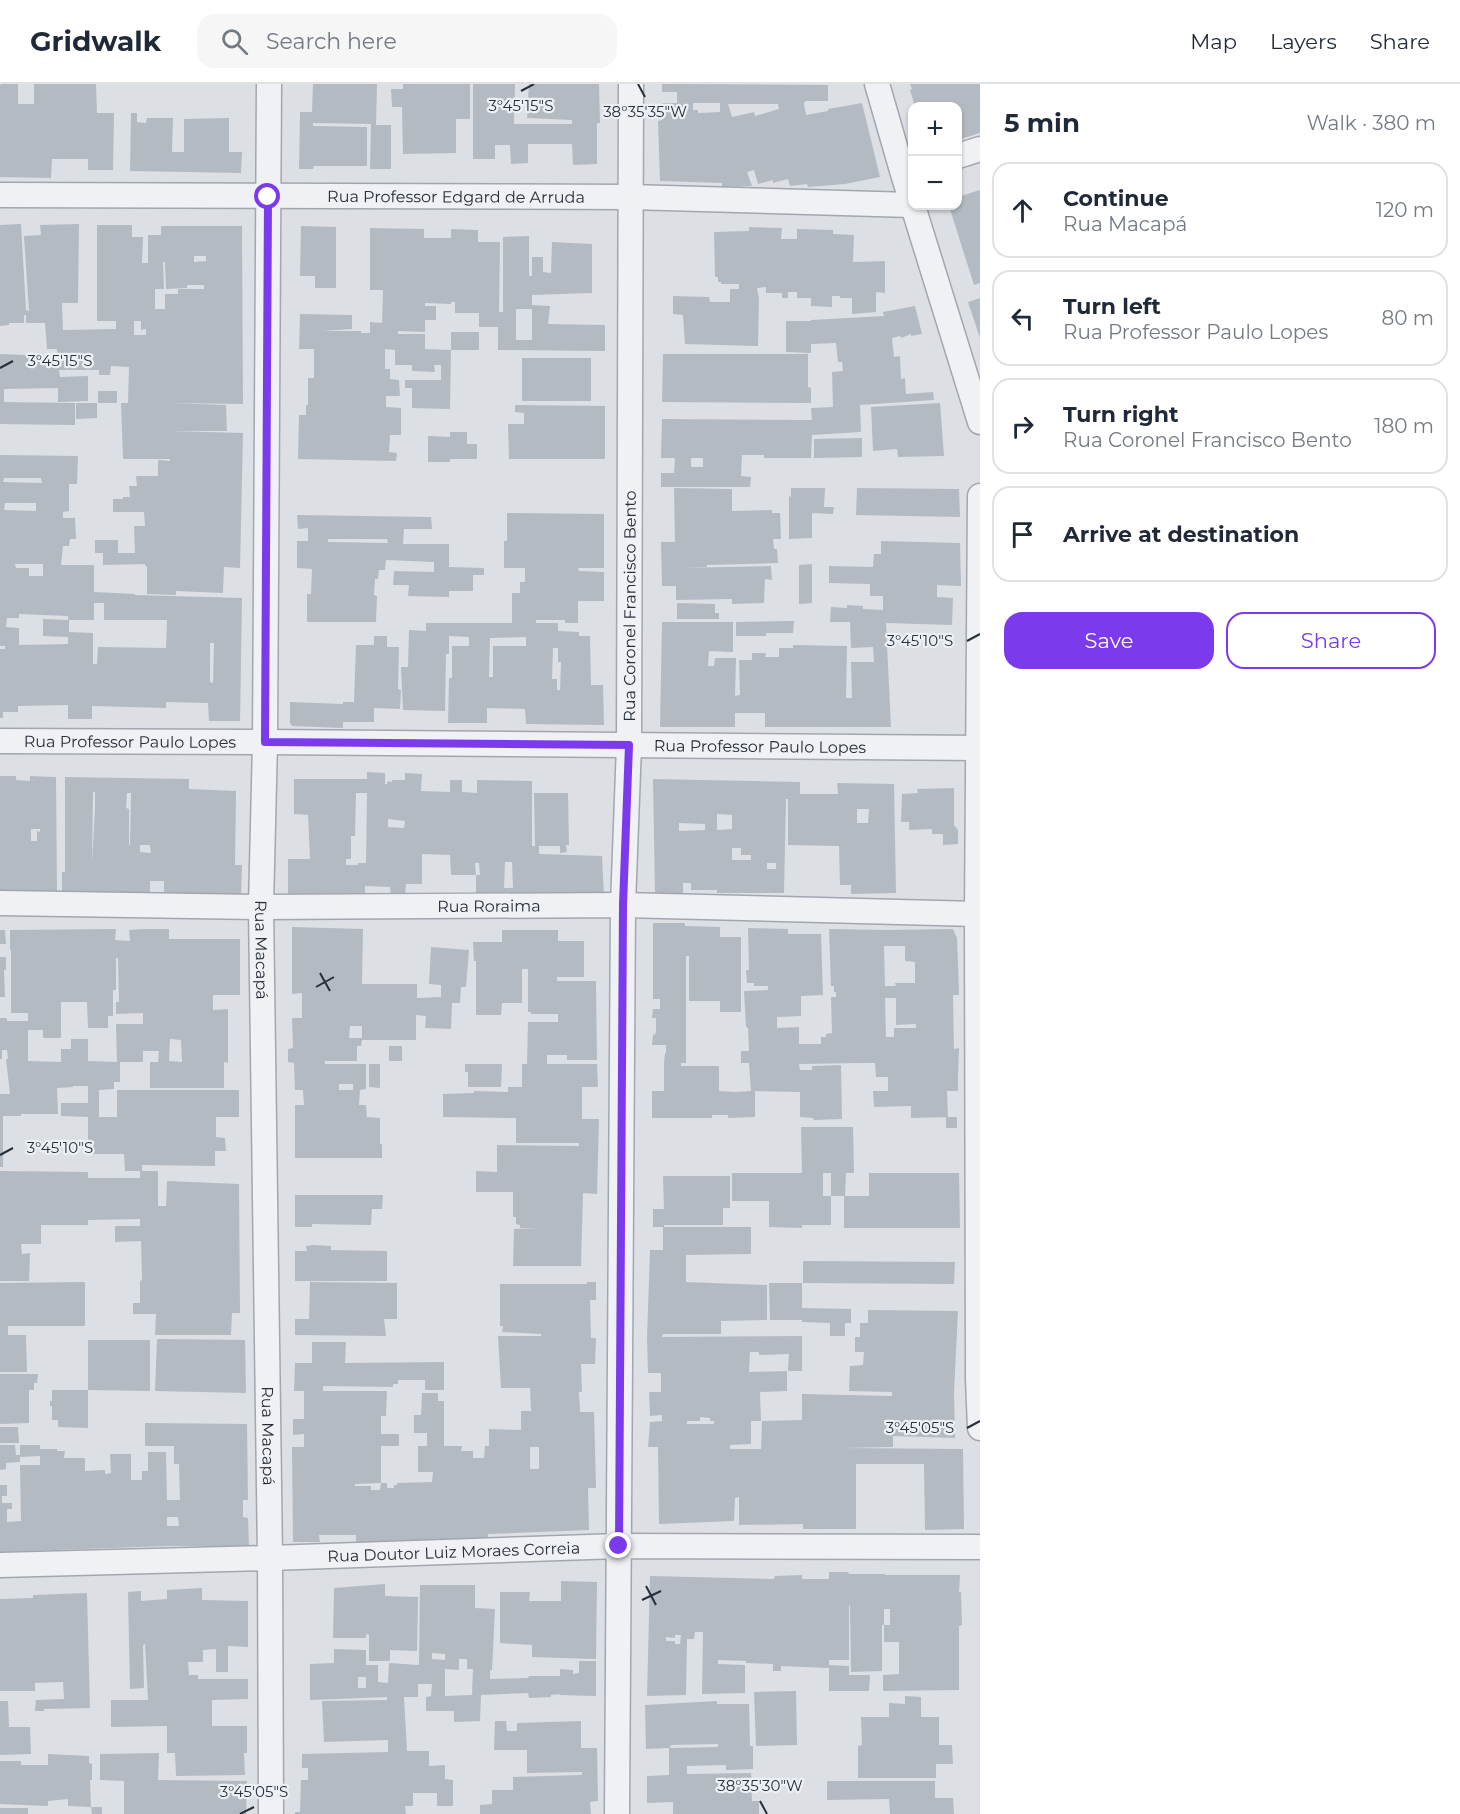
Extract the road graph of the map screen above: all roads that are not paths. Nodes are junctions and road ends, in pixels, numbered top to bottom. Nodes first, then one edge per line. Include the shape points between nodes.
1 (269, 84) edge
2 (631, 84) edge
3 (877, 84) edge
4 (980, 149) edge
5 (962, 154) edge
6 (908, 173) edge
7 (0, 195) edge
8 (268, 197) junction
9 (630, 197) junction
10 (908, 205) edge
11 (914, 210) edge
12 (980, 422) edge
13 (980, 496) edge
14 (0, 741) edge
15 (265, 742) junction
16 (629, 745) junction
17 (979, 748) edge
18 (0, 903) edge
19 (623, 905) junction
20 (261, 906) junction
21 (977, 914) junction
22 (980, 1428) edge
23 (619, 1546) junction
24 (980, 1547) edge
25 (270, 1558) junction
26 (0, 1564) edge
27 (271, 1814) edge
28 (617, 1814) edge

1 - 8 street, Rua Macapá
2 - 9 street, Rua Coronel Francisco Bento
3 - 6 street
4 - 5 street
7 - 8 street, Rua Professor Edgard de Arruda
8 - 9 street, Rua Professor Edgard de Arruda
8 - 15 street, Rua Macapá
9 - 10 street, Rua Professor Edgard de Arruda
9 - 16 street, Rua Coronel Francisco Bento
11 - 12 street
13 - 17 street
14 - 15 street, Rua Professor Paulo Lopes
15 - 16 street, Rua Professor Paulo Lopes
15 - 20 street, Rua Macapá
16 - 17 street, Rua Professor Paulo Lopes
16 - 19 street, Rua Coronel Francisco Bento
17 - 21 street
18 - 20 street, Rua Roraima
19 - 20 street, Rua Roraima
19 - 21 street, Rua Roraima
19 - 23 street, Rua Coronel Francisco Bento
20 - 25 street, Rua Macapá
21 - 22 street
23 - 24 street, Rua Doutor Luiz Moraes Correia
23 - 25 street, Rua Doutor Luiz Moraes Correia
23 - 28 street, Rua Coronel Francisco Bento
25 - 26 street, Rua Doutor Luiz Moraes Correia
25 - 27 street, Rua Macapá

